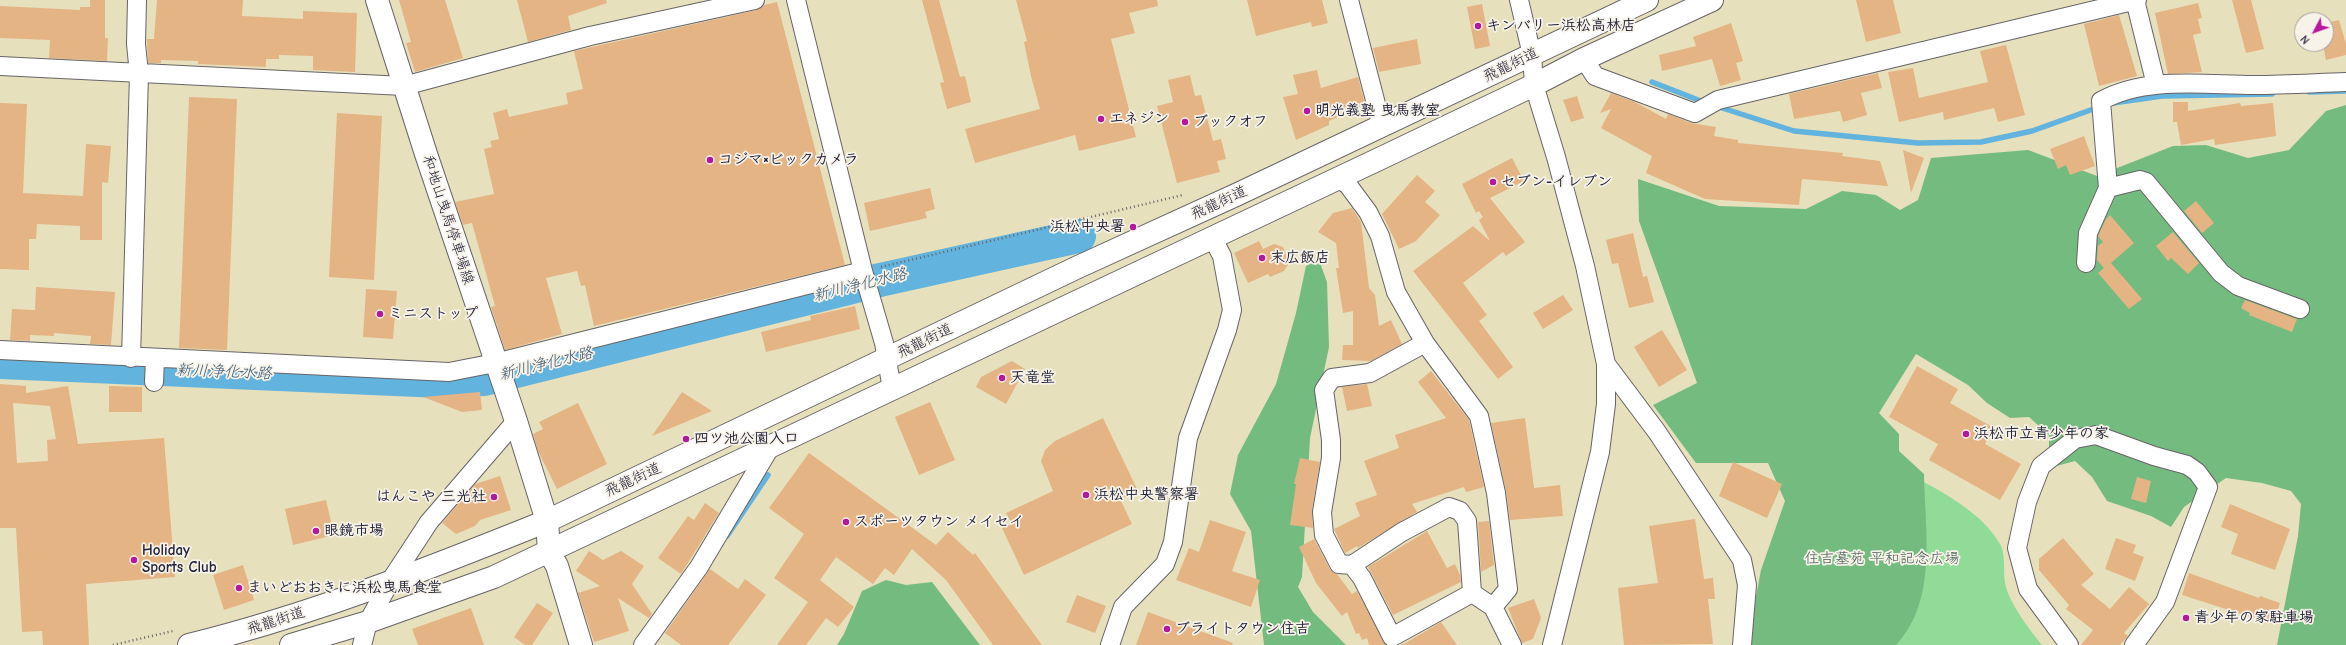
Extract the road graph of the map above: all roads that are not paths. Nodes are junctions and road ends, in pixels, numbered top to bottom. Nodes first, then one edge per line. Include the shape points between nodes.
1 (138, 0) edge
2 (377, 0) edge
3 (755, 0) edge
4 (796, 0) edge
5 (1349, 0) edge
6 (1519, 0) edge
7 (1647, 0) edge
8 (1712, 0) edge
9 (2136, 0) edge
10 (1532, 55) junction
11 (1584, 59) junction
12 (0, 66) edge
13 (139, 74) junction
14 (2346, 82) edge
15 (1534, 85) junction
16 (2156, 85) junction
17 (404, 86) junction
18 (1382, 127) junction
19 (1338, 178) junction
20 (2108, 188) junction
21 (1212, 237) junction
22 (2086, 263) dead end
23 (863, 271) junction
24 (2300, 309) dead end
25 (1425, 343) junction
26 (0, 350) edge
27 (131, 358) junction
28 (154, 359) junction
29 (886, 360) junction
30 (1606, 364) junction
31 (498, 371) junction
32 (154, 382) dead end
33 (892, 389) junction
34 (516, 421) junction
35 (771, 446) junction
36 (546, 521) junction
37 (549, 552) junction
38 (1352, 565) junction
39 (392, 580) junction
40 (1472, 593) junction
41 (1494, 608) junction
42 (368, 622) junction
43 (1744, 626) junction
44 (189, 645) edge
45 (291, 645) edge
46 (362, 645) edge
47 (581, 645) edge
48 (643, 645) edge
49 (1110, 645) edge
50 (1512, 645) edge
51 (1552, 645) edge
52 (1729, 645) edge
53 (1742, 645) edge
54 (2070, 645) edge
55 (2134, 645) edge

1 - 13 street via 136,44
2 - 17 main road, 和地山曳馬停車場線
3 - 17 street via 590,36
4 - 23 street
5 - 18 street
6 - 10 street
7 - 10 main road, 飛龍街道
8 - 11 main road, 飛龍街道
9 - 11 street via 1718,100 1695,112 1595,76
9 - 16 street
10 - 15 street
10 - 18 main road, 飛龍街道
11 - 15 main road, 飛龍街道
12 - 13 street
13 - 17 street
13 - 27 street
14 - 16 street
15 - 19 main road, 飛龍街道
15 - 30 street via 1585,266
16 - 20 street via 2114,94 2102,108
17 - 31 main road, 和地山曳馬停車場線
18 - 29 main road, 飛龍街道 via 1078,267
19 - 21 main road, 飛龍街道
19 - 25 street via 1348,185 1368,212 1380,236 1396,292
20 - 22 street via 2088,233
20 - 24 street via 2140,180 2146,182 2221,273 2238,286
21 - 33 main road, 飛龍街道
21 - 49 street via 1222,256 1232,310 1227,330 1188,438 1173,542 1165,564 1123,607
23 - 29 street via 884,343
23 - 31 street
25 - 38 street via 1370,374 1332,378 1324,390 1331,440 1331,458 1322,512 1324,535 1339,564
25 - 41 street via 1479,416 1496,493 1508,589
26 - 27 street
27 - 28 street
28 - 31 street via 449,372
28 - 32 street
29 - 33 street
29 - 36 main road, 飛龍街道
30 - 43 street via 1657,432 1742,560 1747,585
30 - 51 street via 1606,404 1600,452
31 - 34 main road, 和地山曳馬停車場線
33 - 35 main road, 飛龍街道
34 - 36 main road, 和地山曳馬停車場線
34 - 39 street via 429,522
35 - 37 main road, 飛龍街道
35 - 48 street via 699,567
36 - 37 main road, 和地山曳馬停車場線
36 - 39 main road, 飛龍街道
37 - 42 main road, 飛龍街道 via 494,577
37 - 47 main road, 和地山曳馬停車場線 via 557,566
38 - 40 street via 1362,578 1392,636
38 - 40 street via 1402,532 1449,507 1460,511 1467,520
39 - 42 street
39 - 44 main road, 飛龍街道 via 254,629
40 - 41 street
41 - 50 street
42 - 45 main road, 飛龍街道
42 - 46 street
43 - 52 street via 1732,637
43 - 53 street
54 - 55 street via 2028,589 2017,548 2027,502 2041,466 2075,439 2096,435 2187,465 2197,472 2208,488 2165,602

